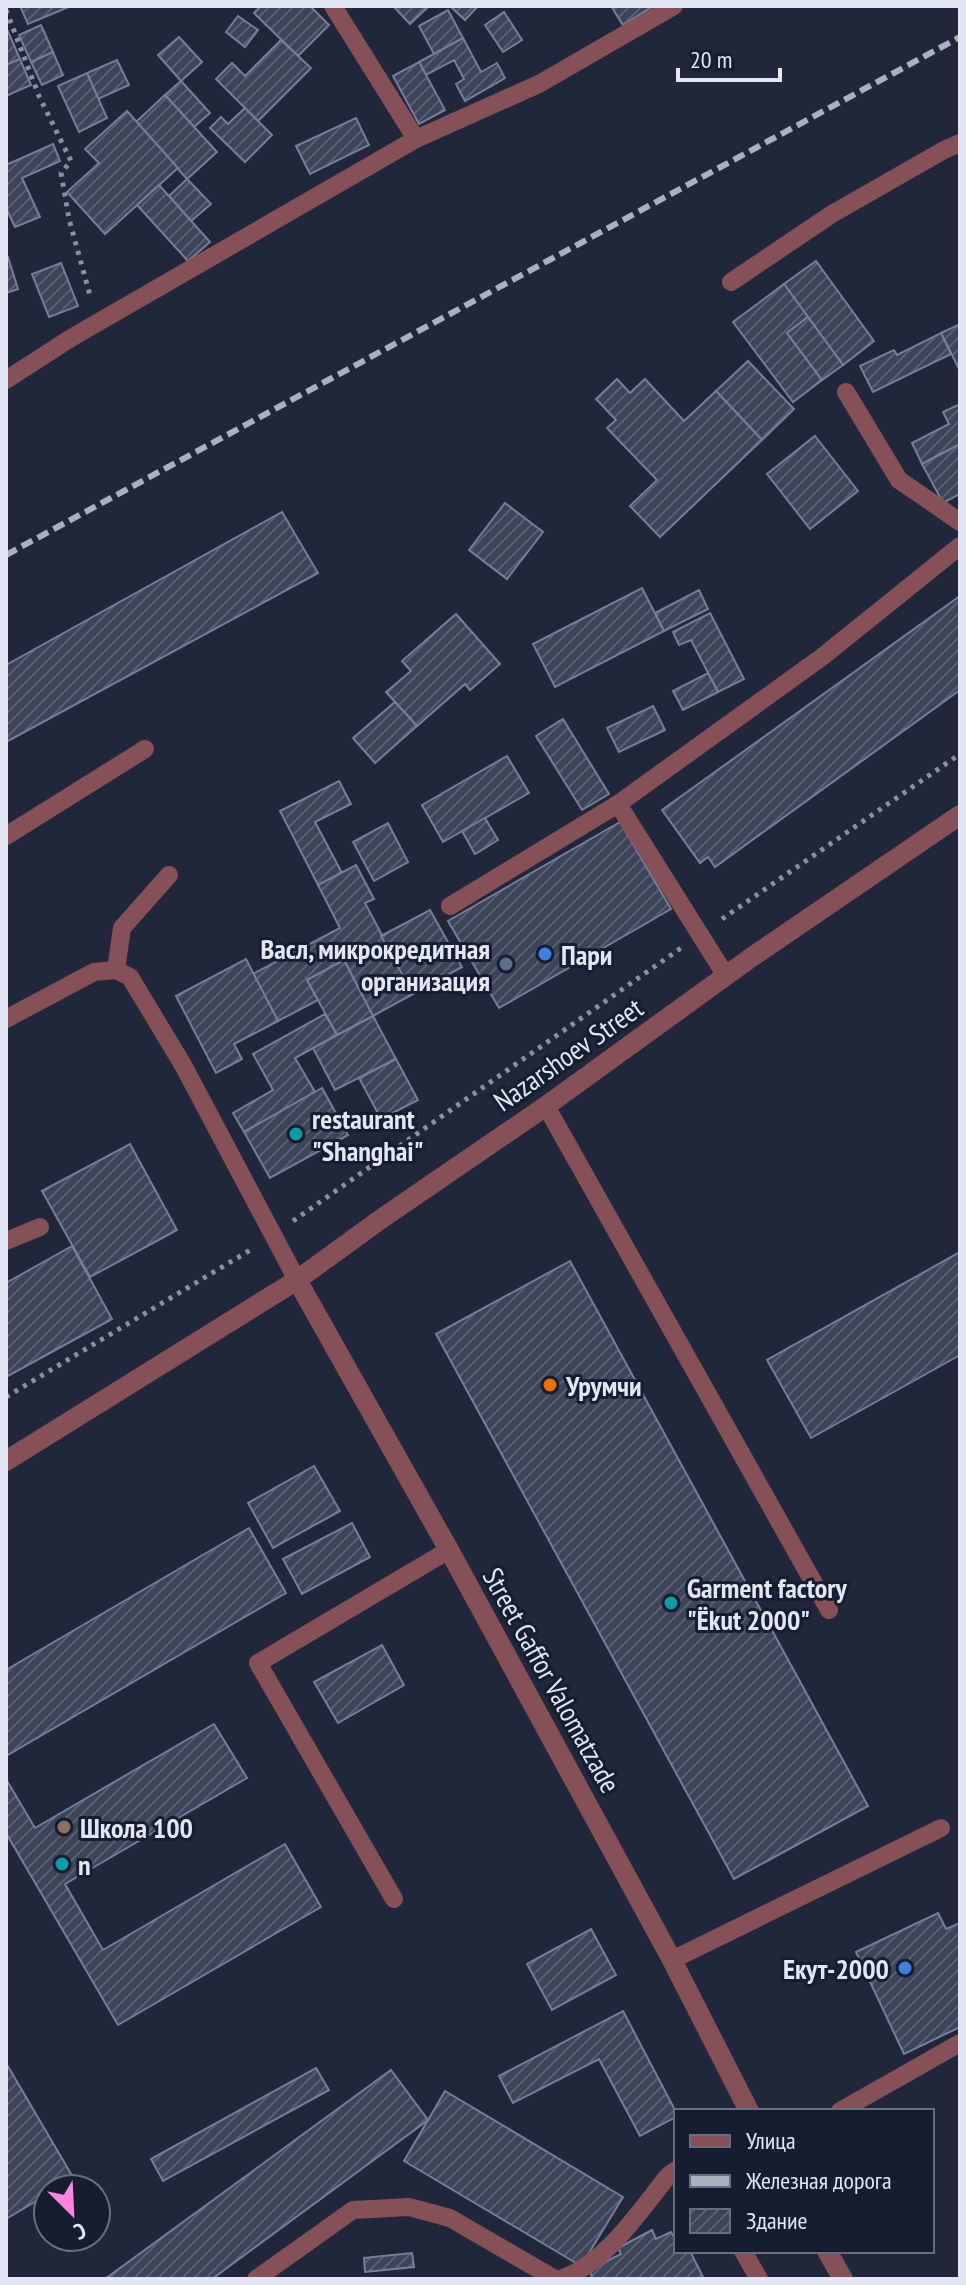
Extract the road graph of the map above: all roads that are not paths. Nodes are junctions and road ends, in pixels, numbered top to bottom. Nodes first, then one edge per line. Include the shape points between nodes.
1 (333, 6) edge
2 (674, 6) edge
3 (416, 139) junction
4 (960, 143) edge
5 (731, 282) dead end
6 (6, 380) edge
7 (846, 392) dead end
8 (960, 522) edge
9 (960, 546) edge
10 (145, 749) dead end
11 (618, 804) junction
12 (960, 815) edge
13 (6, 836) edge
14 (169, 875) dead end
15 (450, 906) dead end
16 (116, 970) junction
17 (726, 976) junction
18 (6, 1019) edge
19 (546, 1106) junction
20 (40, 1227) dead end
21 (6, 1241) edge
22 (297, 1280) junction
23 (6, 1461) edge
24 (449, 1550) junction
25 (829, 1610) dead end
26 (941, 1828) dead end
27 (394, 1899) dead end
28 (672, 1960) junction
29 (960, 2043) edge
30 (744, 2108) edge
31 (844, 2109) edge
32 (674, 2172) edge
33 (744, 2253) edge
34 (828, 2253) edge
35 (256, 2279) edge
36 (558, 2279) edge
37 (759, 2279) edge
38 (843, 2279) edge

1 - 3 lane
2 - 3 lane via 539,84
3 - 6 lane
4 - 5 lane via 832,214
7 - 8 lane via 899,480
9 - 11 lane via 822,657
10 - 13 lane
11 - 15 lane
11 - 17 lane
12 - 17 street, Nazarshoev Street
14 - 16 lane via 122,928
16 - 18 lane via 94,972
16 - 22 lane via 130,977 183,1065
17 - 19 street, Nazarshoev Street
19 - 22 street, Nazarshoev Street
19 - 25 lane
20 - 21 lane
22 - 23 street, Nazarshoev Street
22 - 24 street, Street Gaffor Valomatzade
24 - 27 lane via 258,1663
24 - 28 street, Street Gaffor Valomatzade
26 - 28 lane
28 - 30 street, Street Gaffor Valomatzade
29 - 31 lane
32 - 36 lane via 589,2265
33 - 37 lane
34 - 38 street
35 - 36 lane via 353,2210 409,2207 450,2218

